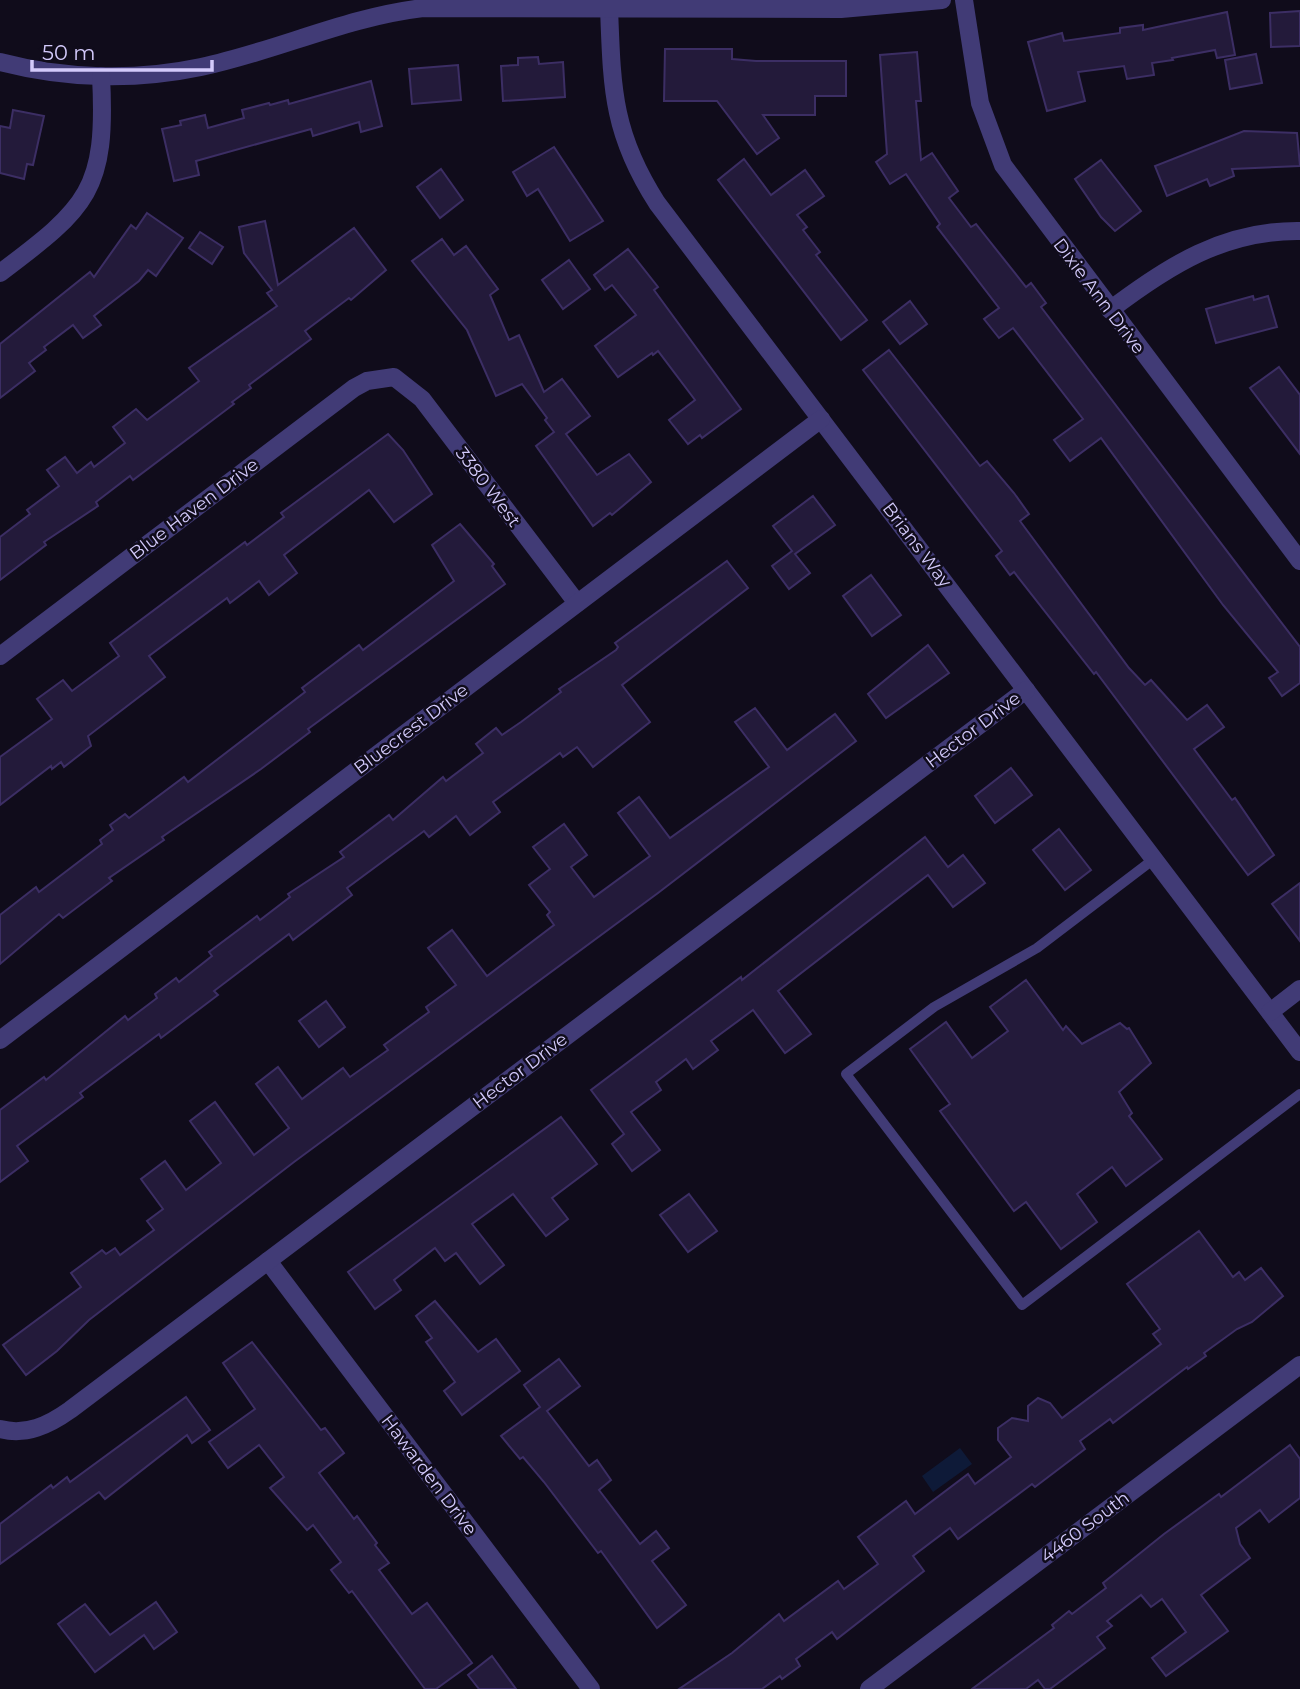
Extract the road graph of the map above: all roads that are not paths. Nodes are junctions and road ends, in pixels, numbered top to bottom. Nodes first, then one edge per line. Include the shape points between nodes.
1 (942, 0) edge
2 (964, 0) edge
3 (609, 7) junction
4 (0, 62) edge
5 (101, 76) junction
6 (1300, 231) edge
7 (0, 273) edge
8 (1110, 310) junction
9 (394, 377) joint
10 (821, 419) junction
11 (1300, 561) edge
12 (577, 603) junction
13 (0, 656) edge
14 (1026, 690) junction
15 (1154, 859) junction
16 (1300, 989) edge
17 (1269, 1012) junction
18 (0, 1040) edge
19 (1300, 1052) edge
20 (1300, 1094) edge
21 (268, 1261) junction
22 (1300, 1365) edge
23 (3, 1430) edge
24 (591, 1689) edge
25 (869, 1689) edge

1 - 3 street via 873,9
2 - 8 street, Dixie Ann Drive via 980,103 998,155
3 - 5 street via 452,7 393,12 203,67
3 - 10 street, Brians Way via 614,105 638,172
4 - 5 street
5 - 7 street via 102,147 92,181 58,228
6 - 8 street via 1254,235 1205,248 1159,273
8 - 11 street, Dixie Ann Drive
9 - 12 street, 3380 West via 422,399
9 - 13 street, Blue Haven Drive via 354,388
10 - 12 street, Bluecrest Drive
10 - 14 street, Brians Way
12 - 18 street, Bluecrest Drive
14 - 15 street, Brians Way
14 - 21 street, Hector Drive
15 - 17 street, Brians Way
15 - 20 lane via 1037,948 934,1007 846,1074 1022,1305
16 - 17 street
17 - 19 street, Brians Way
21 - 23 street, Hector Drive via 59,1418 33,1429
21 - 24 street, Hawarden Drive
22 - 25 street, 4460 South

